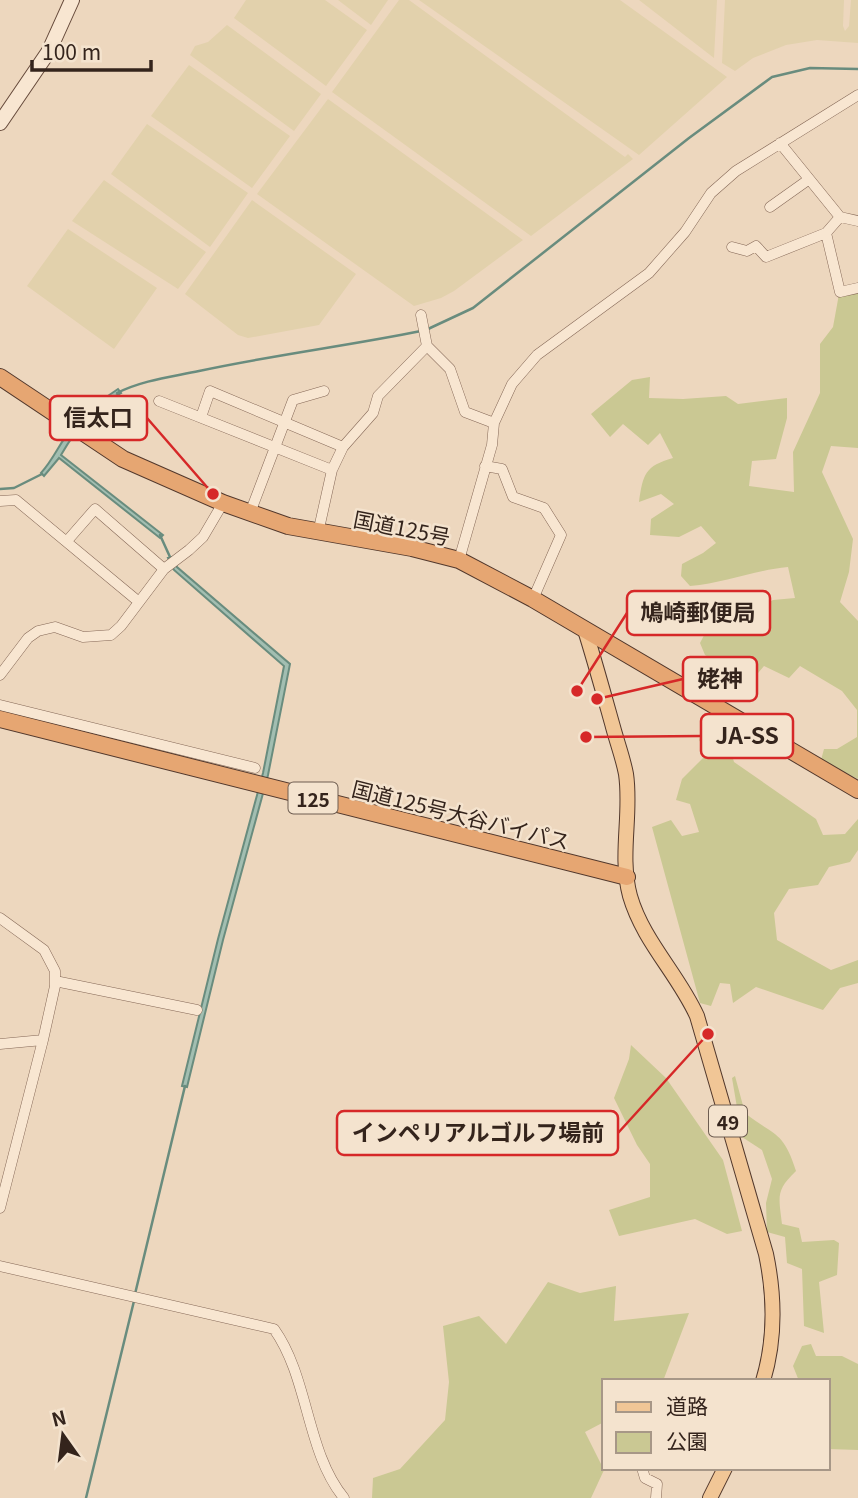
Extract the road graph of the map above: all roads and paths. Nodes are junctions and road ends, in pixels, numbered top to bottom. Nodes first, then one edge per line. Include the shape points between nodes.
1 (72, 0) edge
2 (858, 95) edge
3 (0, 122) edge
4 (780, 143) junction
5 (808, 180) junction
6 (770, 207) dead end
7 (840, 217) junction
8 (858, 221) edge
9 (826, 233) junction
10 (732, 247) dead end
11 (858, 288) edge
12 (421, 315) dead end
13 (427, 346) junction
14 (0, 377) edge
15 (324, 391) dead end
16 (159, 401) dead end
17 (201, 417) junction
18 (286, 422) junction
19 (494, 424) junction
20 (276, 446) junction
21 (343, 447) junction
22 (485, 466) junction
23 (332, 470) junction
24 (0, 501) edge
25 (223, 503) junction
26 (250, 513) junction
27 (318, 533) junction
28 (67, 541) junction
29 (459, 560) junction
30 (164, 569) junction
31 (533, 598) junction
32 (139, 602) junction
33 (586, 630) junction
34 (0, 675) edge
35 (0, 705) edge
36 (0, 719) edge
37 (255, 768) dead end
38 (858, 790) edge
39 (627, 877) junction
40 (0, 918) edge
41 (55, 981) junction
42 (197, 1010) dead end
43 (43, 1040) junction
44 (0, 1044) edge
45 (0, 1208) edge
46 (0, 1266) edge
47 (763, 1379) edge
48 (643, 1470) edge
49 (724, 1470) edge
50 (344, 1498) edge
51 (656, 1498) edge
52 (710, 1498) edge

1 - 3 main road via 49,51
2 - 4 street
4 - 5 street
4 - 19 street via 711,193 649,273 537,355 512,384
5 - 6 street
5 - 7 street
7 - 8 street
7 - 9 street
9 - 10 street via 766,257 756,246 747,251
9 - 11 street via 840,292
12 - 13 street
13 - 19 street via 450,369 465,412
13 - 21 street via 378,396 373,413
14 - 25 highway, 国道125号 via 138,467
15 - 18 street via 293,400
16 - 17 street
17 - 18 street via 210,391
17 - 20 street
18 - 20 street
18 - 21 street
19 - 22 street
20 - 23 street
20 - 26 street
21 - 23 street
22 - 29 street
22 - 31 street via 502,469 513,497 544,508 561,535
23 - 27 street
24 - 28 street via 16,500
25 - 26 highway, 国道125号
25 - 30 street via 202,537
26 - 27 highway, 国道125号
27 - 29 highway, 国道125号
28 - 30 street via 95,509
28 - 32 street
29 - 31 highway, 国道125号
30 - 32 street
31 - 33 highway, 国道125号
32 - 34 street via 111,635 83,637 55,627 38,631
33 - 38 highway, 国道125号
33 - 39 main road, 49 via 626,772
35 - 37 street
36 - 39 highway, 国道125号大谷バイパス / 125
39 - 47 main road, 49 via 642,926 697,1016 760,1231 774,1315
40 - 41 street via 44,950
41 - 42 street
41 - 43 street
43 - 44 street
43 - 45 street
46 - 50 street via 274,1329 299,1384 325,1463
48 - 51 street via 645,1478 657,1484
49 - 52 main road

